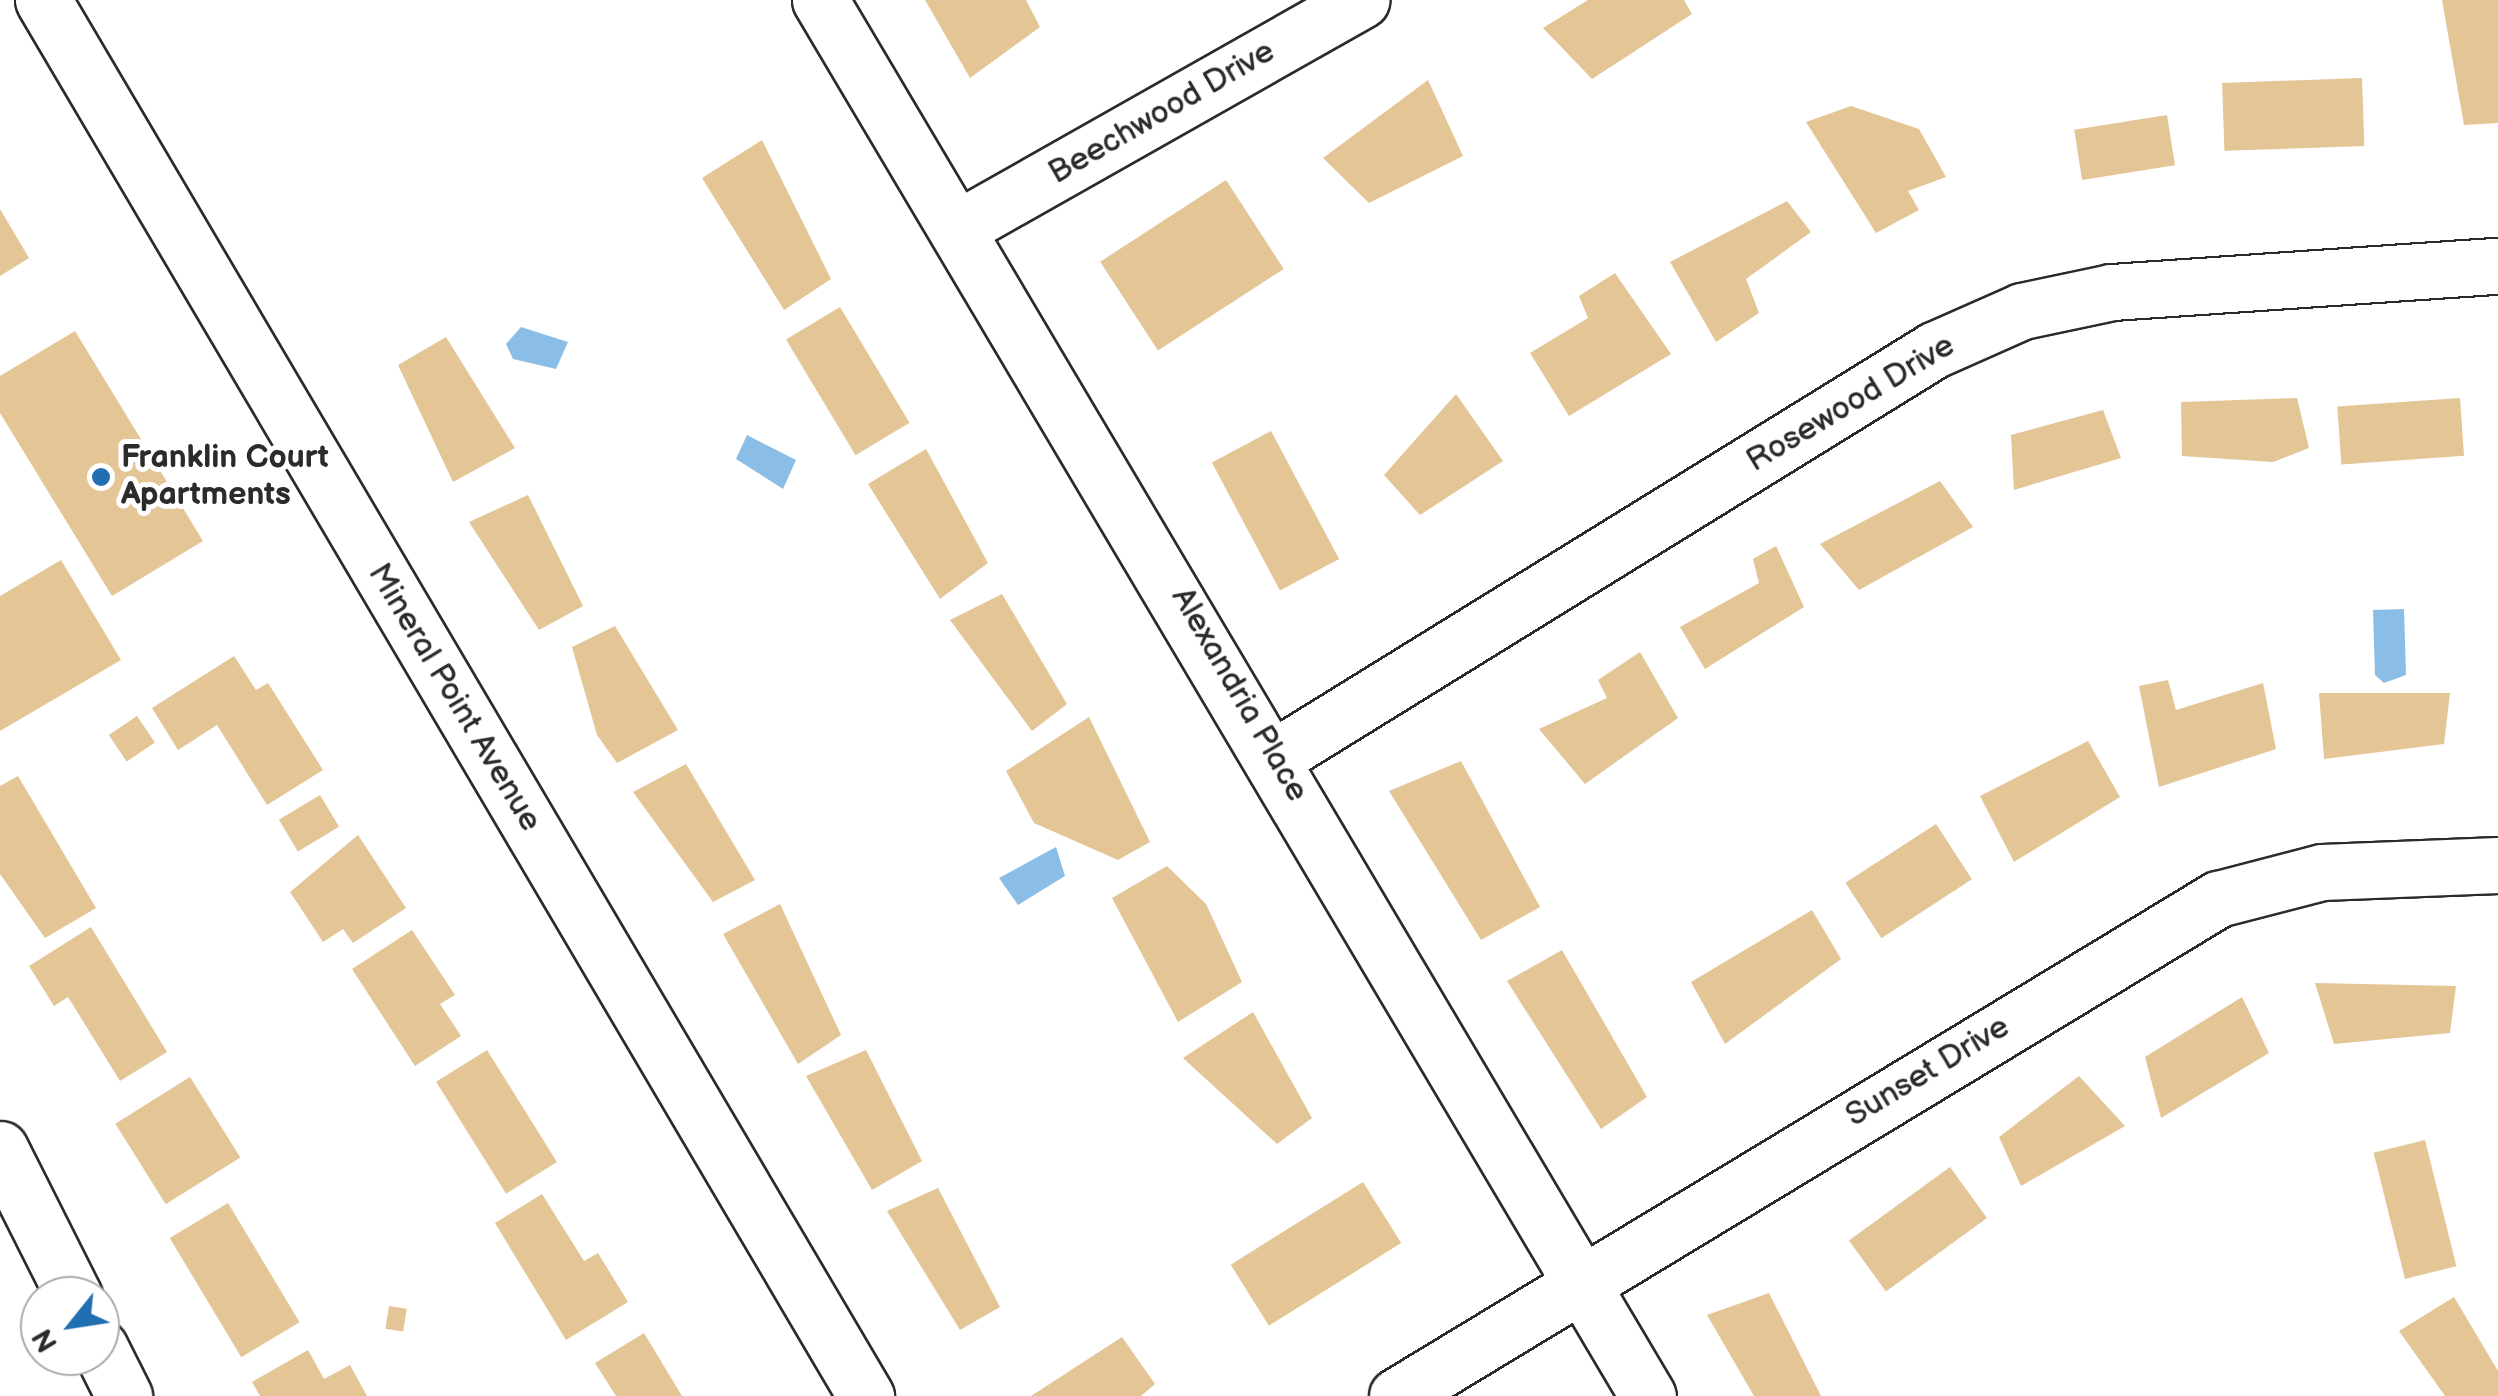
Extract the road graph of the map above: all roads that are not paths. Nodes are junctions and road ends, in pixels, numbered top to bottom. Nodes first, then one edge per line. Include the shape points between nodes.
1 (22, 0) edge
2 (42, 0) edge
3 (820, 0) edge
4 (1361, 0) edge
5 (0, 10) edge
6 (962, 226) junction
7 (2498, 266) edge
8 (1275, 756) junction
9 (2498, 865) edge
10 (0, 1149) edge
11 (64, 1276) edge
12 (1581, 1280) junction
13 (866, 1396) edge
14 (1397, 1396) edge
15 (1648, 1396) edge

1 - 5 street
2 - 13 street, Mineral Point Avenue
3 - 6 street, Alexandria Place
4 - 6 street, Beechwood Drive
6 - 8 street, Alexandria Place
7 - 8 street, Rosewood Drive via 2112,292 2022,311 1934,350
8 - 12 street, Alexandria Place
9 - 12 street, Sunset Drive via 2322,872 2218,899
10 - 11 street
12 - 14 street, Sunset Drive
12 - 15 street, Alexandria Place

